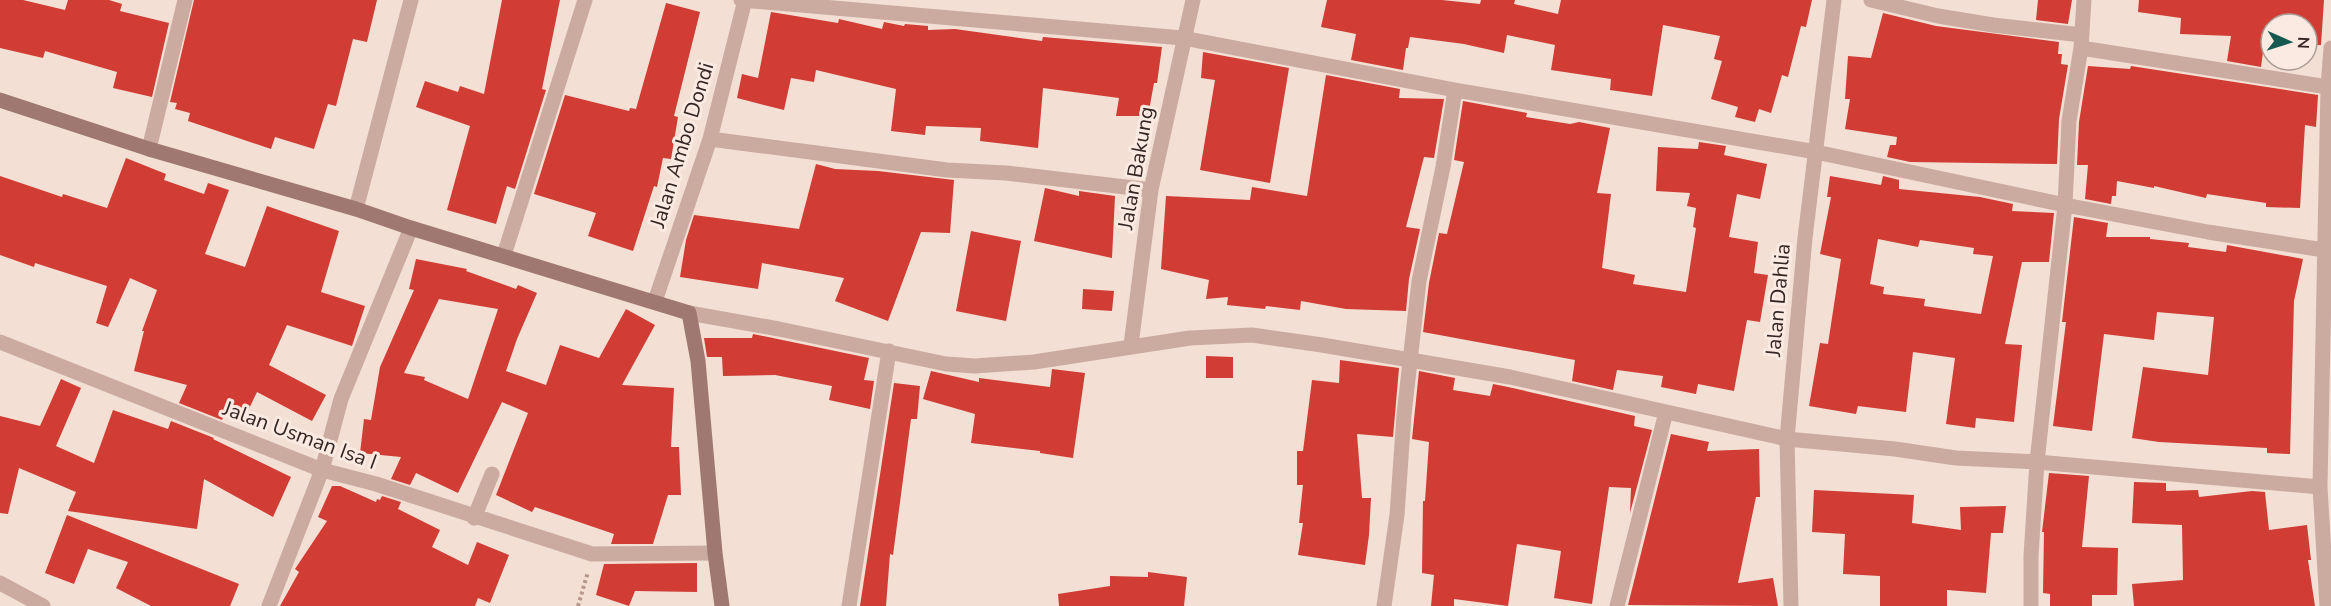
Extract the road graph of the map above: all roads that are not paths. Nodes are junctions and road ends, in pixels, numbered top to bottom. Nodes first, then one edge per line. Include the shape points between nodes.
1 (185, 0) edge
2 (411, 0) edge
3 (585, 0) edge
4 (741, 0) edge
5 (745, 0) edge
6 (1193, 0) edge
7 (1834, 0) edge
8 (1871, 0) edge
9 (2084, 0) edge
10 (1183, 38) junction
11 (2081, 41) junction
12 (2331, 48) edge
13 (2328, 87) junction
14 (1455, 90) junction
15 (0, 100) edge
16 (710, 139) junction
17 (149, 149) junction
18 (1816, 152) junction
19 (1151, 190) junction
20 (2065, 206) junction
21 (356, 209) junction
22 (411, 228) junction
23 (2324, 250) junction
24 (504, 255) junction
25 (655, 301) junction
26 (689, 313) junction
27 (0, 342) edge
28 (1131, 345) junction
29 (889, 351) junction
30 (1410, 360) junction
31 (1666, 412) junction
32 (1787, 440) junction
33 (2037, 462) junction
34 (322, 470) junction
35 (492, 474) dead end
36 (2320, 487) junction
37 (474, 518) junction
38 (715, 553) junction
39 (0, 583) edge
40 (43, 606) edge
41 (269, 606) edge
42 (722, 606) edge
43 (849, 606) edge
44 (1384, 606) edge
45 (1617, 606) edge
46 (1791, 606) edge
47 (2031, 606) edge
48 (2327, 606) edge

1 - 17 street
2 - 21 street
3 - 24 street
4 - 5 street
5 - 10 street
5 - 16 street, Jalan Ambo Dondi
6 - 10 street, Jalan Bakung
7 - 18 street, Jalan Dahlia
8 - 11 street
9 - 11 street
10 - 14 street
10 - 19 street, Jalan Bakung
11 - 13 street
11 - 20 street via 2069,121
12 - 13 street
13 - 23 street
14 - 18 street
14 - 30 street via 1419,281
15 - 17 street
16 - 19 street via 947,170
16 - 25 street, Jalan Ambo Dondi
17 - 21 street
18 - 20 street
18 - 32 street, Jalan Dahlia
19 - 28 street, Jalan Bakung
20 - 23 street
20 - 33 street
21 - 22 street
22 - 24 street
22 - 34 street via 341,399
23 - 36 street
24 - 25 street
25 - 26 street
26 - 29 street
26 - 38 street via 698,361
27 - 34 street, Jalan Usman Isa I
28 - 29 street via 1006,365 946,364
28 - 30 street via 1252,335
29 - 43 street
30 - 31 street via 1510,377
30 - 44 street via 1397,515
31 - 32 street
31 - 45 street
32 - 33 street via 1956,458
32 - 46 street, Jalan Dahlia
33 - 36 street
33 - 47 street
34 - 37 street, Jalan Usman Isa I
34 - 41 street
35 - 37 street
36 - 48 street
37 - 38 street, Jalan Usman Isa I via 592,554
38 - 42 street
39 - 40 street

